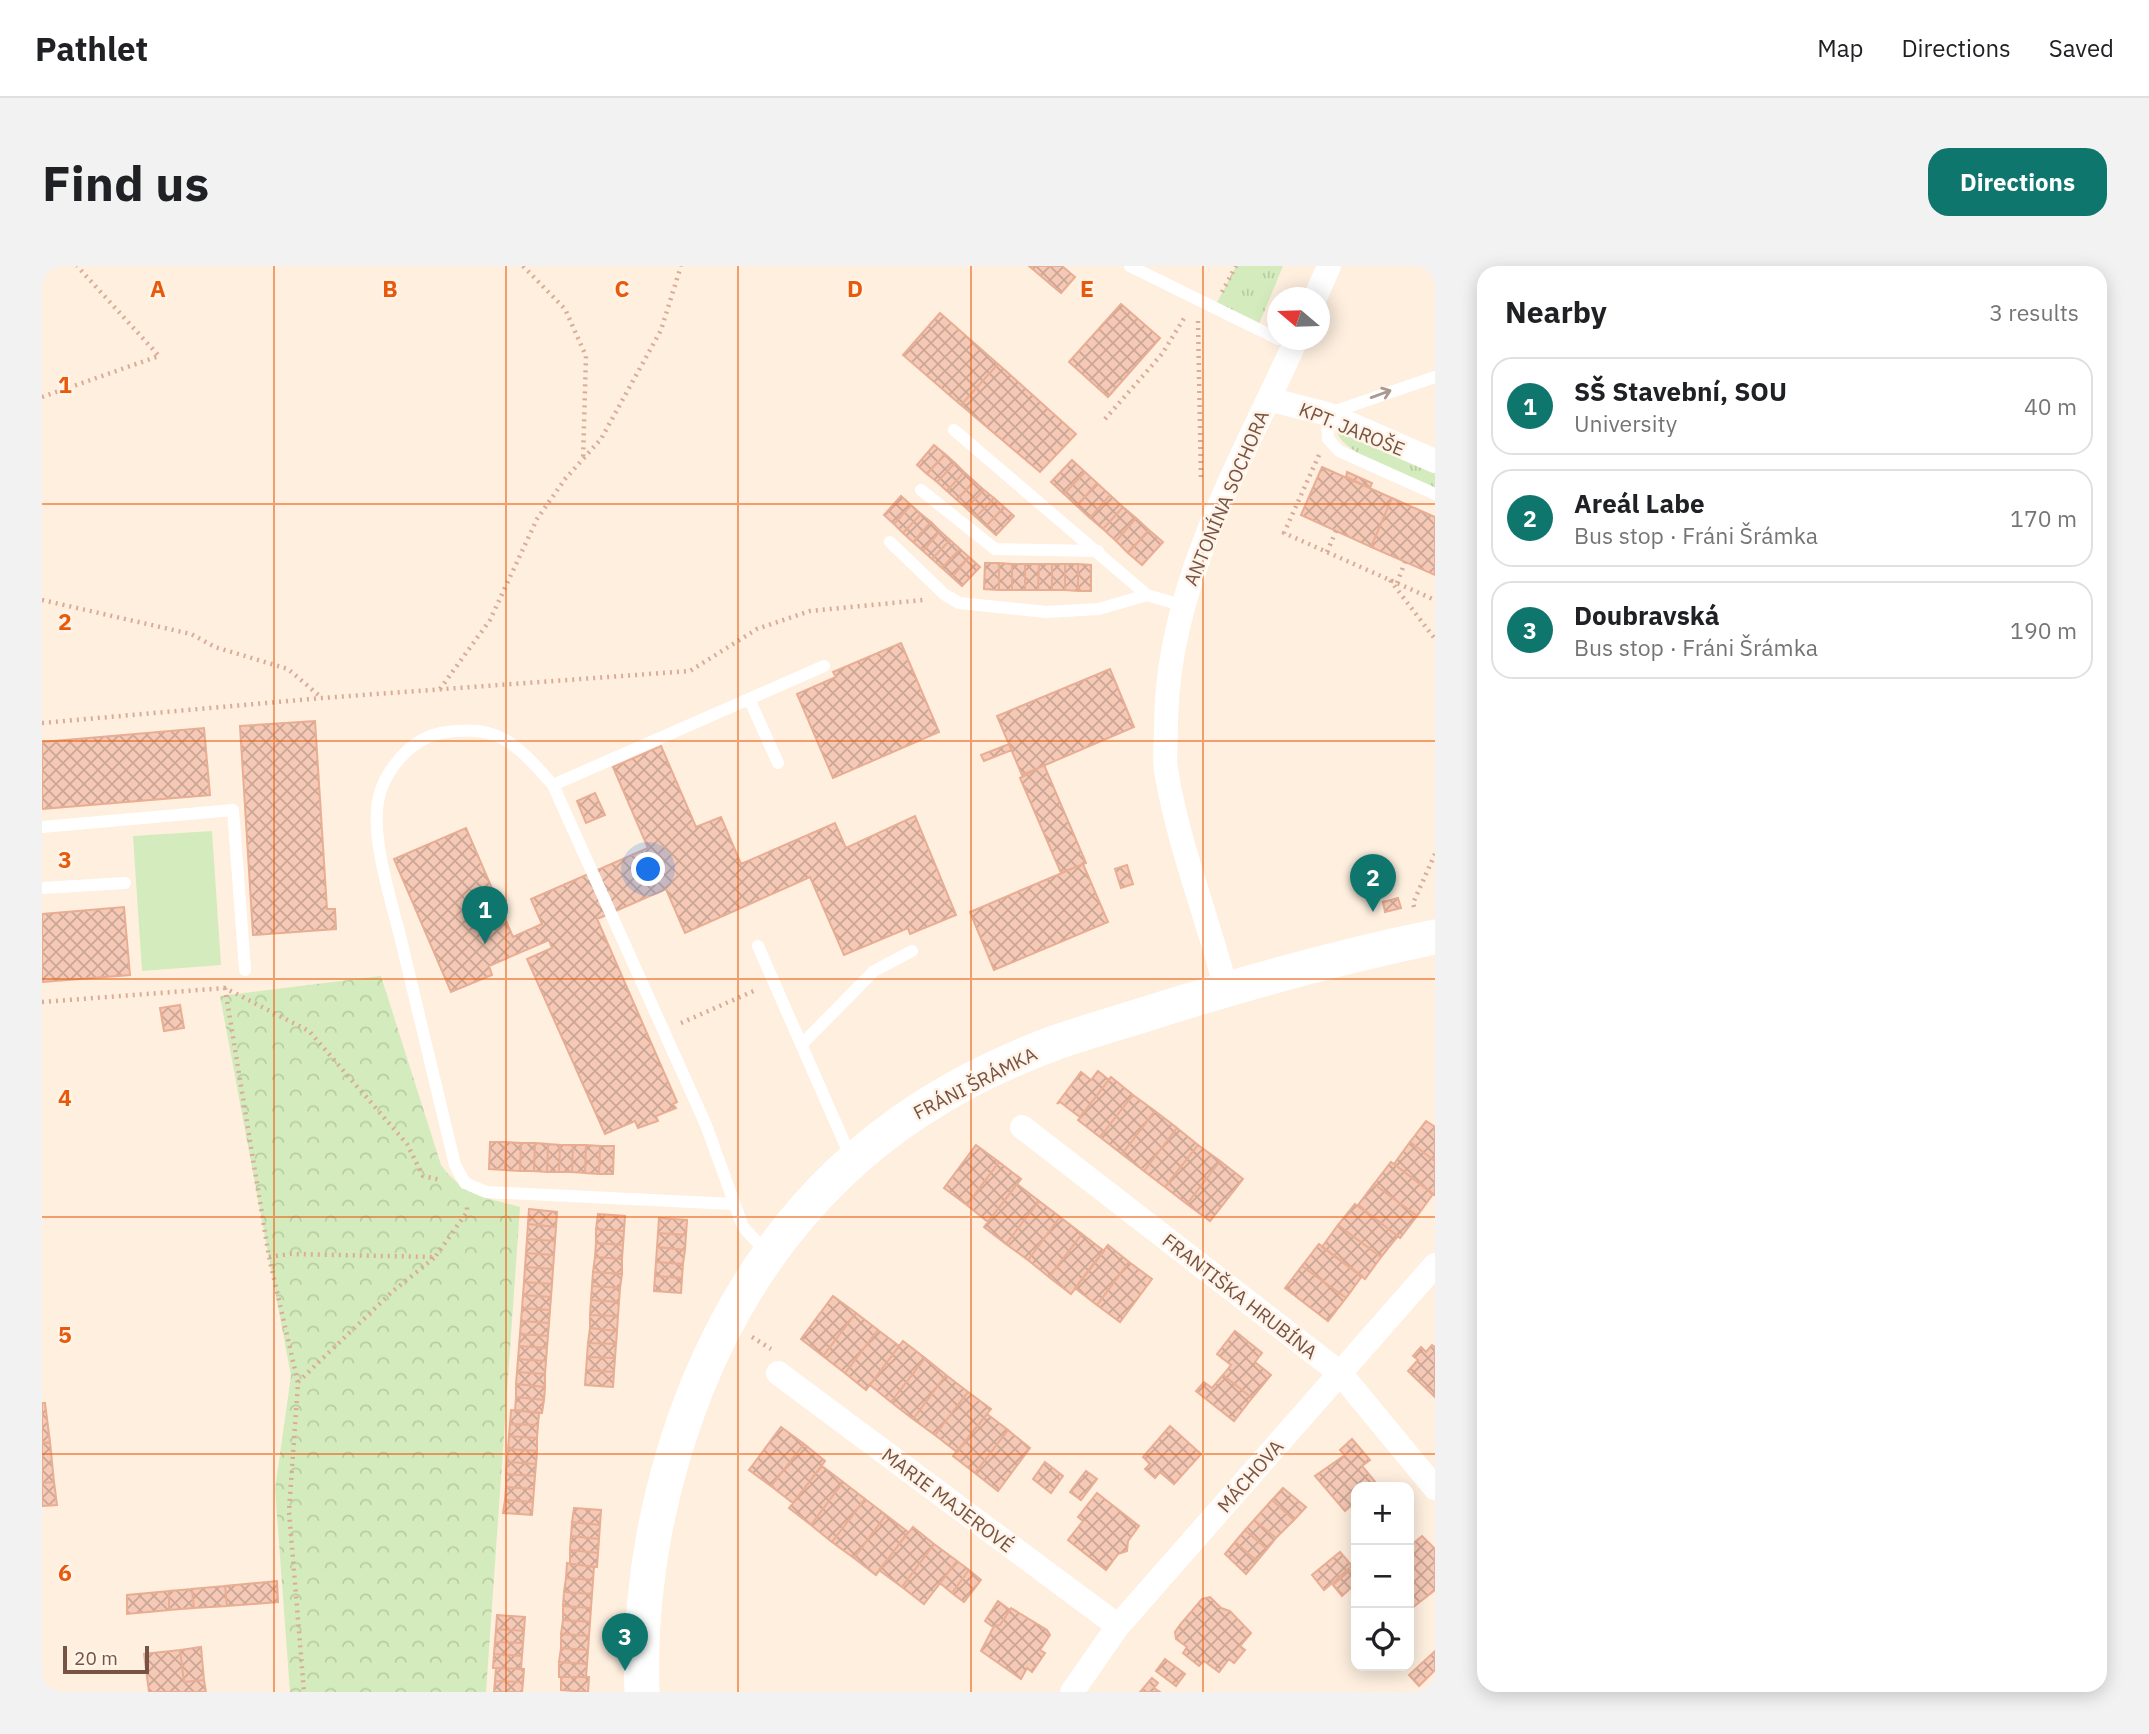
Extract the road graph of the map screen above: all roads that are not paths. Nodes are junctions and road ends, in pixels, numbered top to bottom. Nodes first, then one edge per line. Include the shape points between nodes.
1 (1130, 266) edge
2 (1329, 266) edge
3 (1320, 287) edge
4 (1267, 332) edge
5 (1283, 350) edge
6 (1435, 377) edge
7 (1269, 399) junction
8 (1328, 427) junction
9 (954, 430) dead end
10 (1435, 461) edge
11 (921, 490) dead end
12 (1435, 494) edge
13 (890, 542) dead end
14 (1098, 551) junction
15 (1147, 595) junction
16 (1181, 605) junction
17 (824, 666) dead end
18 (750, 701) junction
19 (778, 763) dead end
20 (553, 785) junction
21 (42, 827) edge
22 (125, 883) dead end
23 (42, 888) edge
24 (1435, 937) edge
25 (758, 946) dead end
26 (912, 951) dead end
27 (245, 970) dead end
28 (1226, 989) junction
29 (801, 1045) junction
30 (1023, 1127) dead end
31 (852, 1160) junction
32 (733, 1204) junction
33 (768, 1254) junction
34 (1435, 1265) edge
35 (778, 1373) road end
36 (1340, 1373) junction
37 (1435, 1488) edge
38 (1118, 1626) junction
39 (642, 1692) edge
40 (1072, 1692) edge

1 - 4 lane
2 - 3 street
5 - 7 street, ANTONÍNA SOCHORA
8 -> 6 lane
7 - 8 street, KPT. JAROŠE
7 - 16 street, ANTONÍNA SOCHORA
8 - 10 street, KPT. JAROŠE
8 - 12 lane via 1339,451
9 - 14 lane
11 - 14 lane via 995,549
13 - 15 lane via 959,603 1046,612 1099,609
14 - 15 lane
15 - 16 lane
16 - 28 street, ANTONÍNA SOCHORA via 1166,683 1166,767 1180,839
17 - 18 lane
18 - 19 lane
18 - 20 lane
20 - 32 lane via 706,1125
20 - 32 lane via 518,746 493,732 464,729 435,734 404,752 389,773 377,810 384,870 455,1164 471,1193
21 - 27 lane via 233,810
22 - 23 lane
24 - 28 street, FRÁNI ŠRÁMKA
25 - 29 lane
26 - 29 lane via 874,971
28 - 31 street, FRÁNI ŠRÁMKA via 1057,1042 1005,1064 900,1122
29 - 31 lane
30 - 36 street, FRANTIŠKA HRUBÍNA
31 - 33 street, FRÁNI ŠRÁMKA via 800,1212
32 - 33 lane via 743,1227
33 - 39 street, FRÁNI ŠRÁMKA via 727,1322 680,1431 662,1490 645,1616
34 - 36 street, MÁCHOVA
35 - 38 street, MARIE MAJEROVÉ
36 - 37 street, FRANTIŠKA HRUBÍNA
36 - 38 street, MÁCHOVA
38 - 40 street, MÁCHOVA

